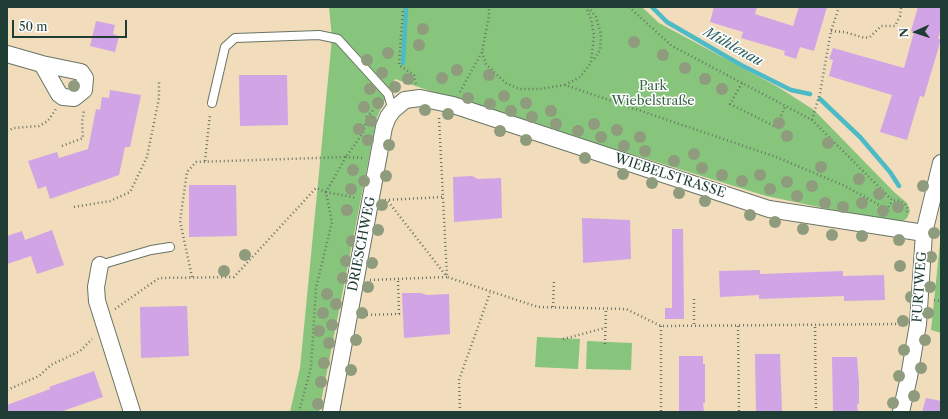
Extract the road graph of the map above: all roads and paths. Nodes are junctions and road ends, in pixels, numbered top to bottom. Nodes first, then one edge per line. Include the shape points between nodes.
1 (403, 7) edge
2 (489, 7) edge
3 (587, 7) edge
4 (630, 7) edge
5 (839, 7) edge
6 (901, 7) edge
7 (831, 31) junction
8 (482, 52) junction
9 (7, 54) edge
10 (591, 63) junction
11 (42, 64) junction
12 (159, 80) dead end
13 (742, 83) junction
14 (565, 85) junction
15 (84, 90) junction
16 (59, 94) junction
17 (388, 94) junction
18 (420, 98) junction
19 (451, 98) junction
20 (212, 103) joint
21 (786, 107) junction
22 (393, 110) junction
23 (812, 120) junction
24 (7, 132) edge
25 (62, 146) dead end
26 (346, 157) junction
27 (379, 158) junction
28 (205, 162) junction
29 (941, 163) edge
30 (326, 192) junction
31 (443, 198) junction
32 (370, 200) junction
33 (387, 200) junction
34 (74, 207) dead end
35 (888, 210) dead end
36 (904, 218) dead end
37 (924, 233) junction
38 (170, 247) dead end
39 (100, 265) joint
40 (192, 277) junction
41 (447, 278) junction
42 (398, 279) junction
43 (554, 280) dead end
44 (355, 281) junction
45 (490, 293) junction
46 (694, 299) dead end
47 (933, 300) dead end
48 (941, 301) edge
49 (553, 307) junction
50 (606, 308) junction
51 (349, 316) junction
52 (101, 319) junction
53 (918, 324) junction
54 (661, 326) junction
55 (694, 326) junction
56 (738, 326) junction
57 (815, 326) junction
58 (605, 328) junction
59 (563, 339) dead end
60 (605, 344) dead end
61 (7, 390) edge
62 (132, 412) edge
63 (298, 412) edge
64 (331, 412) edge
65 (460, 412) edge
66 (661, 412) edge
67 (739, 412) edge
68 (816, 412) edge
69 (901, 412) edge

1 - 18 path via 399,66 414,75
2 - 8 path
3 - 10 path via 594,35
3 - 10 path via 596,17 601,34 600,50
4 - 13 path via 672,46
5 - 7 path
6 - 7 path via 895,26 881,26 870,37
7 - 23 path via 820,93
8 - 14 path via 486,64 496,74 506,83 519,89
8 - 19 path
9 - 11 street
10 - 14 path via 580,77
11 - 15 street via 81,72 85,78
11 - 16 street
12 - 34 path via 159,98 147,157 130,192 110,201
13 - 21 path
13 - 21 path via 730,104 776,127
14 - 35 path via 776,157 845,186
15 - 16 street via 72,99
15 - 25 path via 86,98 82,122 83,138
16 - 24 path via 56,110 48,121 40,126 14,128
17 - 20 lane via 338,39 319,35 235,38 225,47
17 - 22 lane
17 - 26 path via 367,117 363,133
18 - 19 street, WIEBELSTRASSE
18 - 22 street, DRIESCHWEG via 405,100
19 - 31 path
19 - 37 street, WIEBELSTRASSE via 769,209
20 - 28 path
21 - 23 path
22 - 27 street, DRIESCHWEG via 384,127
23 - 36 path via 894,202 897,200 904,203 908,213
26 - 27 path
26 - 28 path
26 - 30 path
27 - 32 street, DRIESCHWEG
28 - 40 path via 196,162 187,172 180,221
29 - 37 street, FURTWEG
30 - 32 path
30 - 40 path via 316,188 234,277
30 - 63 path via 332,222 316,288 311,367
31 - 33 path
31 - 41 path
32 - 33 path
32 - 44 street, DRIESCHWEG
33 - 41 path
37 - 53 street, FURTWEG
38 - 39 lane
39 - 52 street via 96,288
40 - 52 path via 159,278
41 - 42 path
41 - 45 path
42 - 44 path
42 - 51 path via 399,314
43 - 49 path
44 - 51 street, DRIESCHWEG
45 - 49 path via 538,307
45 - 65 path via 459,380
46 - 55 path
47 - 48 path
49 - 50 path
50 - 54 path via 626,309
50 - 58 path
51 - 64 street, DRIESCHWEG
52 - 61 path via 92,340 80,352 51,365 39,376
52 - 62 street
53 - 57 path
53 - 69 street, FURTWEG
54 - 55 path
54 - 66 path
55 - 56 path
56 - 57 path
56 - 67 path
57 - 68 path
58 - 59 path
58 - 60 path

